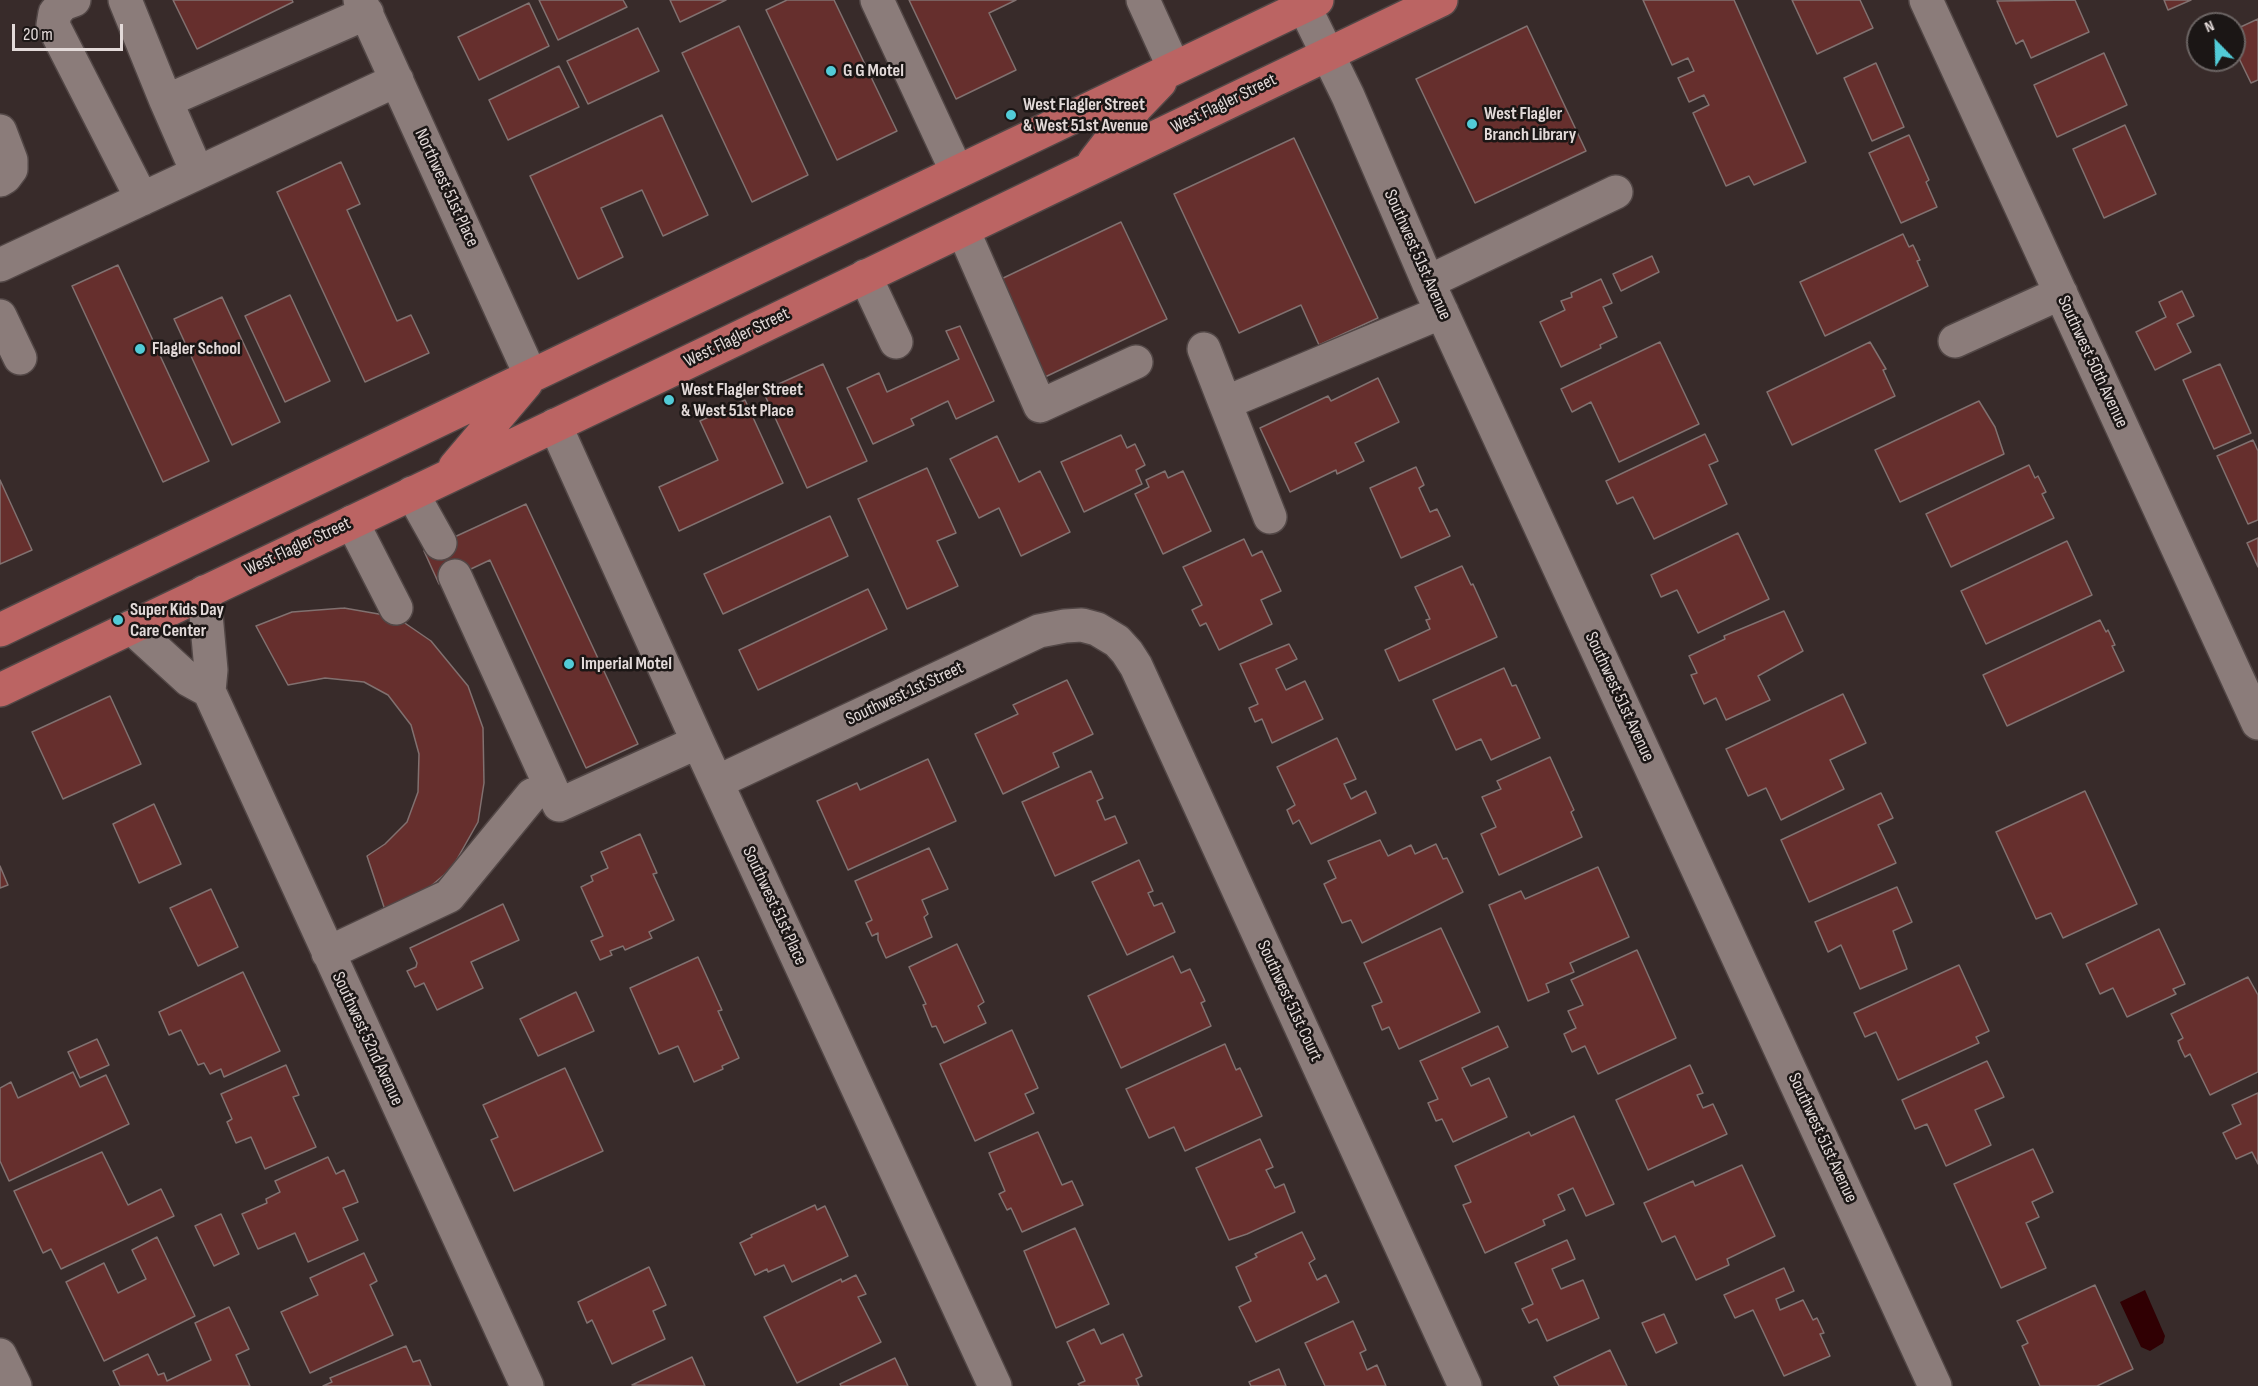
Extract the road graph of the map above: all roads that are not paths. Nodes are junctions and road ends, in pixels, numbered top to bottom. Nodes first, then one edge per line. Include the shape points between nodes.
1 (74, 0) edge
2 (125, 0) edge
3 (877, 0) edge
4 (1143, 0) edge
5 (1441, 0) edge
6 (1926, 0) edge
7 (1311, 3) edge
8 (364, 7) edge
9 (1327, 54) junction
10 (1174, 68) junction
11 (397, 80) junction
12 (166, 101) junction
13 (0, 131) edge
14 (1089, 168) junction
15 (197, 172) junction
16 (957, 172) junction
17 (0, 180) edge
18 (1616, 192) dead end
19 (142, 199) junction
20 (963, 230) junction
21 (0, 265) edge
22 (865, 276) junction
23 (1428, 282) junction
24 (2061, 293) junction
25 (1442, 312) junction
26 (0, 316) edge
27 (1955, 341) dead end
28 (896, 342) dead end
29 (1204, 349) dead end
30 (20, 358) dead end
31 (1136, 362) dead end
32 (531, 376) junction
33 (1225, 403) junction
34 (555, 425) junction
35 (448, 476) junction
36 (412, 493) junction
37 (1270, 516) dead end
38 (352, 522) junction
39 (440, 543) dead end
40 (455, 576) dead end
41 (204, 592) junction
42 (396, 608) dead end
43 (131, 627) junction
44 (1097, 629) joint
45 (0, 630) edge
46 (0, 690) edge
47 (209, 691) junction
48 (2258, 723) edge
49 (698, 741) junction
50 (717, 782) junction
51 (545, 800) junction
52 (328, 953) junction
53 (0, 1355) edge
54 (15, 1386) edge
55 (527, 1386) edge
56 (995, 1386) edge
57 (1465, 1386) edge
58 (1935, 1386) edge

1 - 19 street via 55,13 53,25
2 - 12 street
3 - 16 street
4 - 10 street
5 - 9 main road, West Flagler Street
6 - 24 street, Southwest 50th Avenue
7 - 9 street, Southwest 51st Avenue
7 - 10 main road
8 - 11 street, Northwest 51st Place
8 - 12 street
9 - 14 main road, West Flagler Street
9 - 23 street, Southwest 51st Avenue
10 - 14 main road via 1137,106
10 - 16 main road
11 - 15 street
11 - 32 street, Northwest 51st Place
12 - 15 street
13 - 17 street via 11,169
14 - 20 main road, West Flagler Street
15 - 19 street
16 - 32 main road
18 - 23 street
19 - 21 street
20 - 22 main road, West Flagler Street
20 - 31 street via 1040,406
22 - 28 street
22 - 34 main road, West Flagler Street
23 - 25 street, Southwest 51st Avenue
24 - 27 street
24 - 48 street, Southwest 50th Avenue
25 - 33 street
25 - 58 street, Southwest 51st Avenue
26 - 30 street
29 - 33 street
32 - 35 main road
32 - 45 main road
33 - 37 street
34 - 35 main road, West Flagler Street
34 - 49 street, Southwest 51st Place
35 - 36 main road, West Flagler Street
36 - 38 main road, West Flagler Street
36 - 39 street
38 - 41 main road, West Flagler Street
38 - 42 street
40 - 51 street
41 - 43 main road, West Flagler Street
41 - 47 street, Southwest 52nd Avenue via 211,670
43 - 46 main road, West Flagler Street
43 - 47 street via 189,680
44 - 50 street, Southwest 1st Street via 1065,626 1019,639
44 - 57 street, Southwest 51st Court via 1117,641 1136,666
47 - 52 street, Southwest 52nd Avenue
49 - 50 street, Southwest 51st Place
49 - 51 street
50 - 56 street, Southwest 51st Place
51 - 52 street via 449,896
52 - 55 street, Southwest 52nd Avenue
53 - 54 street

